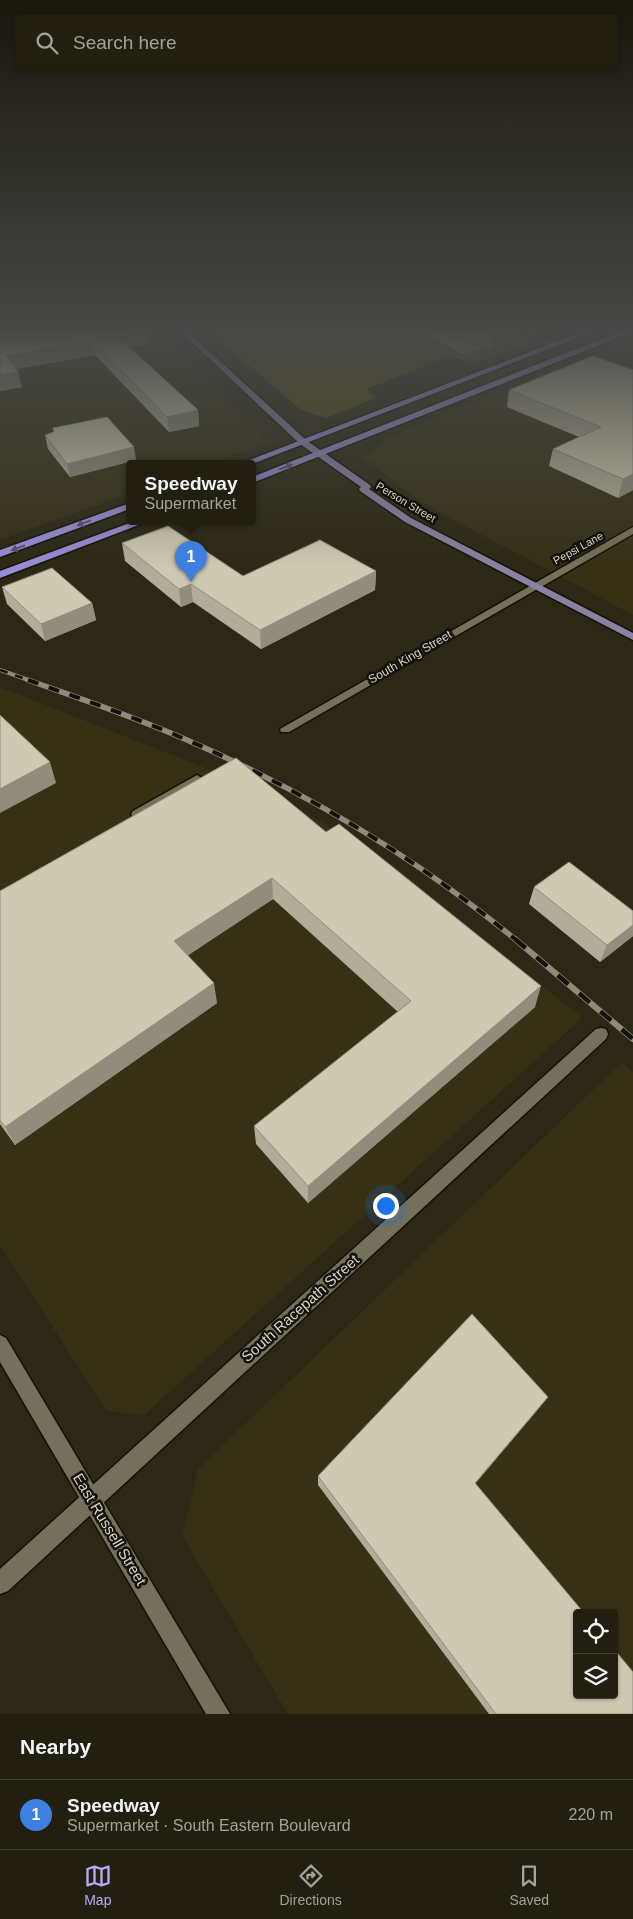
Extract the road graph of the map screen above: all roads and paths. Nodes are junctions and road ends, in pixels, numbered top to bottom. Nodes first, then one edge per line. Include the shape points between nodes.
1 (268, 409) edge
2 (390, 409) edge
3 (431, 409) edge
4 (304, 442) junction
5 (320, 453) junction
6 (255, 460) edge
7 (256, 478) edge
8 (126, 507) edge
9 (133, 525) edge
10 (633, 530) edge
11 (0, 554) edge
12 (0, 575) edge
13 (535, 585) junction
14 (633, 637) edge
15 (284, 729) dead end
16 (197, 779) edge
17 (122, 822) edge
18 (601, 1034) dead end
19 (0, 1344) edge
20 (91, 1498) junction
21 (0, 1583) edge
22 (219, 1714) edge

1 - 4 main road, Person Street
2 - 4 highway
3 - 5 highway
4 - 5 main road, Person Street
4 - 6 highway
7 -> 5 highway
5 - 13 main road, Person Street via 368,487 363,489 366,492 408,520
8 -> 11 highway
9 - 12 highway
10 - 13 street, Pepsi Lane
13 - 14 main road, Person Street
13 - 15 street, South King Street
16 - 17 street
18 - 20 street, South Racepath Street
19 - 20 street, East Russell Street
20 - 21 street, South Racepath Street
20 - 22 street, East Russell Street

